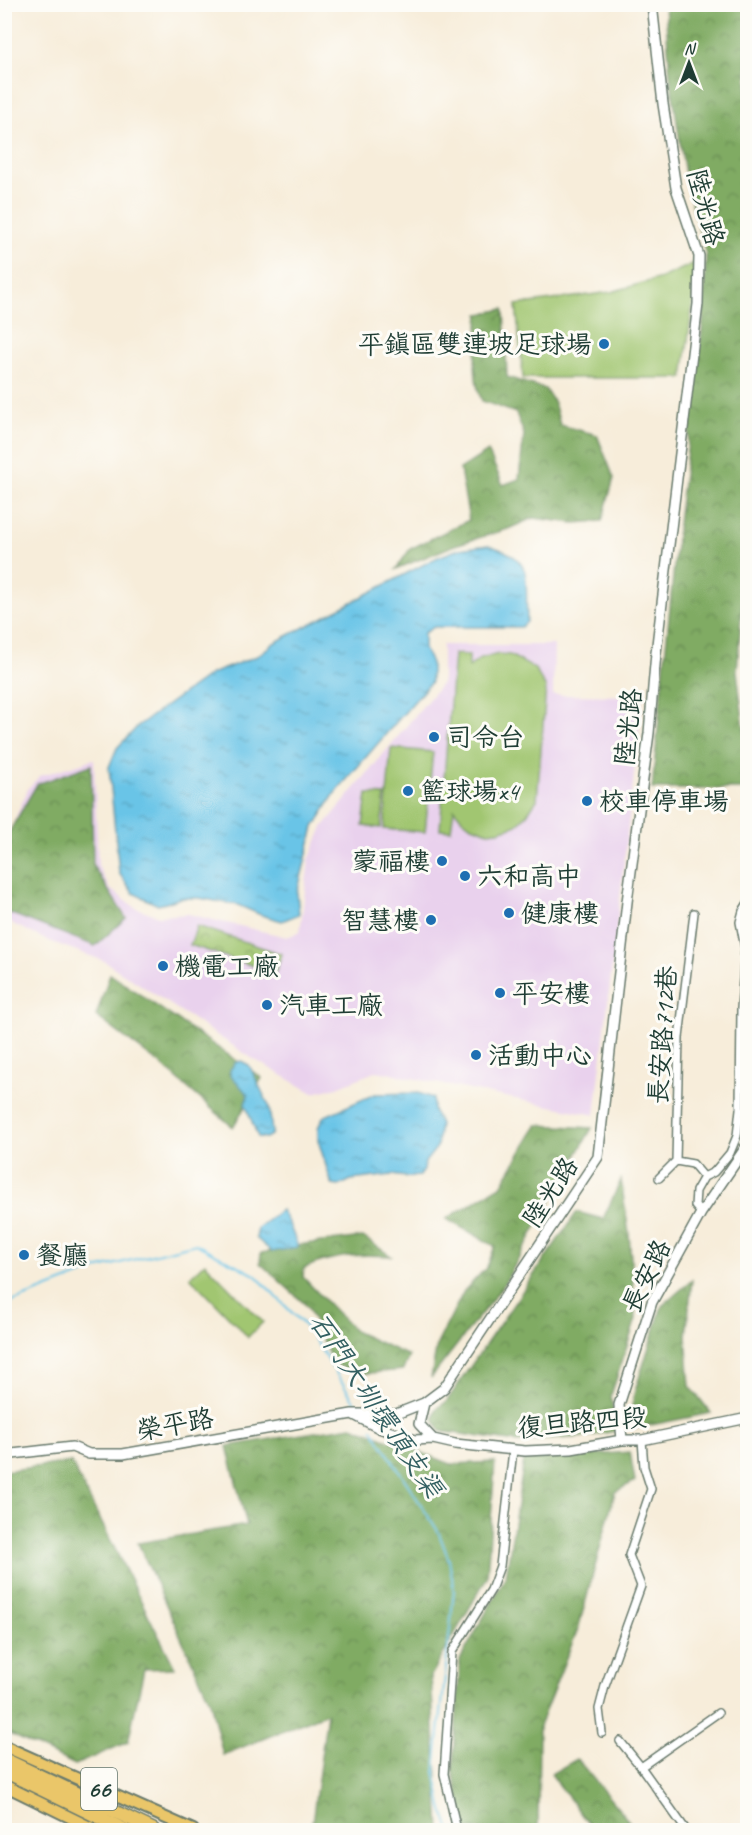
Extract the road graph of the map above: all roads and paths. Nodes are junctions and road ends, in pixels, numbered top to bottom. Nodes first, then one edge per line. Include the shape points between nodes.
1 (652, 4) edge
2 (747, 903) edge
3 (694, 913) dead end
4 (747, 1144) edge
5 (676, 1161) junction
6 (704, 1177) junction
7 (659, 1178) dead end
8 (701, 1213) junction
9 (424, 1403) junction
10 (352, 1414) junction
11 (747, 1418) edge
12 (433, 1439) junction
13 (622, 1440) junction
14 (642, 1440) junction
15 (513, 1450) junction
16 (4, 1455) edge
17 (718, 1713) dead end
18 (602, 1733) dead end
19 (620, 1741) dead end
20 (4, 1746) edge
21 (4, 1759) edge
22 (641, 1767) junction
23 (4, 1771) edge
24 (4, 1785) edge
25 (96, 1830) edge
26 (125, 1830) edge
27 (154, 1830) edge
28 (193, 1830) edge
29 (457, 1830) edge
30 (686, 1830) edge

1 - 9 street, 陸光路 via 676,188 699,256 698,304 598,1157 444,1388
2 - 6 street via 740,922 745,948 737,1136 730,1153 714,1172
3 - 5 street, 長安路712巷 via 679,1038
4 - 8 street, 長安路
5 - 6 street via 693,1164
5 - 7 street
6 - 8 street via 696,1191 695,1206
8 - 13 street, 長安路 via 652,1302 619,1405
9 - 10 street, 陸光路 via 396,1414
9 - 12 street via 419,1424
10 - 12 street, 復旦路四段 via 415,1440
10 - 16 street, 榮平路 via 123,1454 89,1454 72,1447
11 - 14 street, 復旦路四段
12 - 15 street, 復旦路四段
13 - 14 street, 復旦路四段
13 - 15 street, 復旦路四段 via 571,1449
14 - 18 street via 651,1489 629,1555 641,1586 605,1686 599,1709
15 - 29 street via 500,1566 491,1590 452,1652 444,1774
17 - 22 street
19 - 22 street
20 - 28 main road, 66
21 - 27 highway, 66
22 - 30 street
23 - 26 highway, 66
24 - 25 main road, 66

